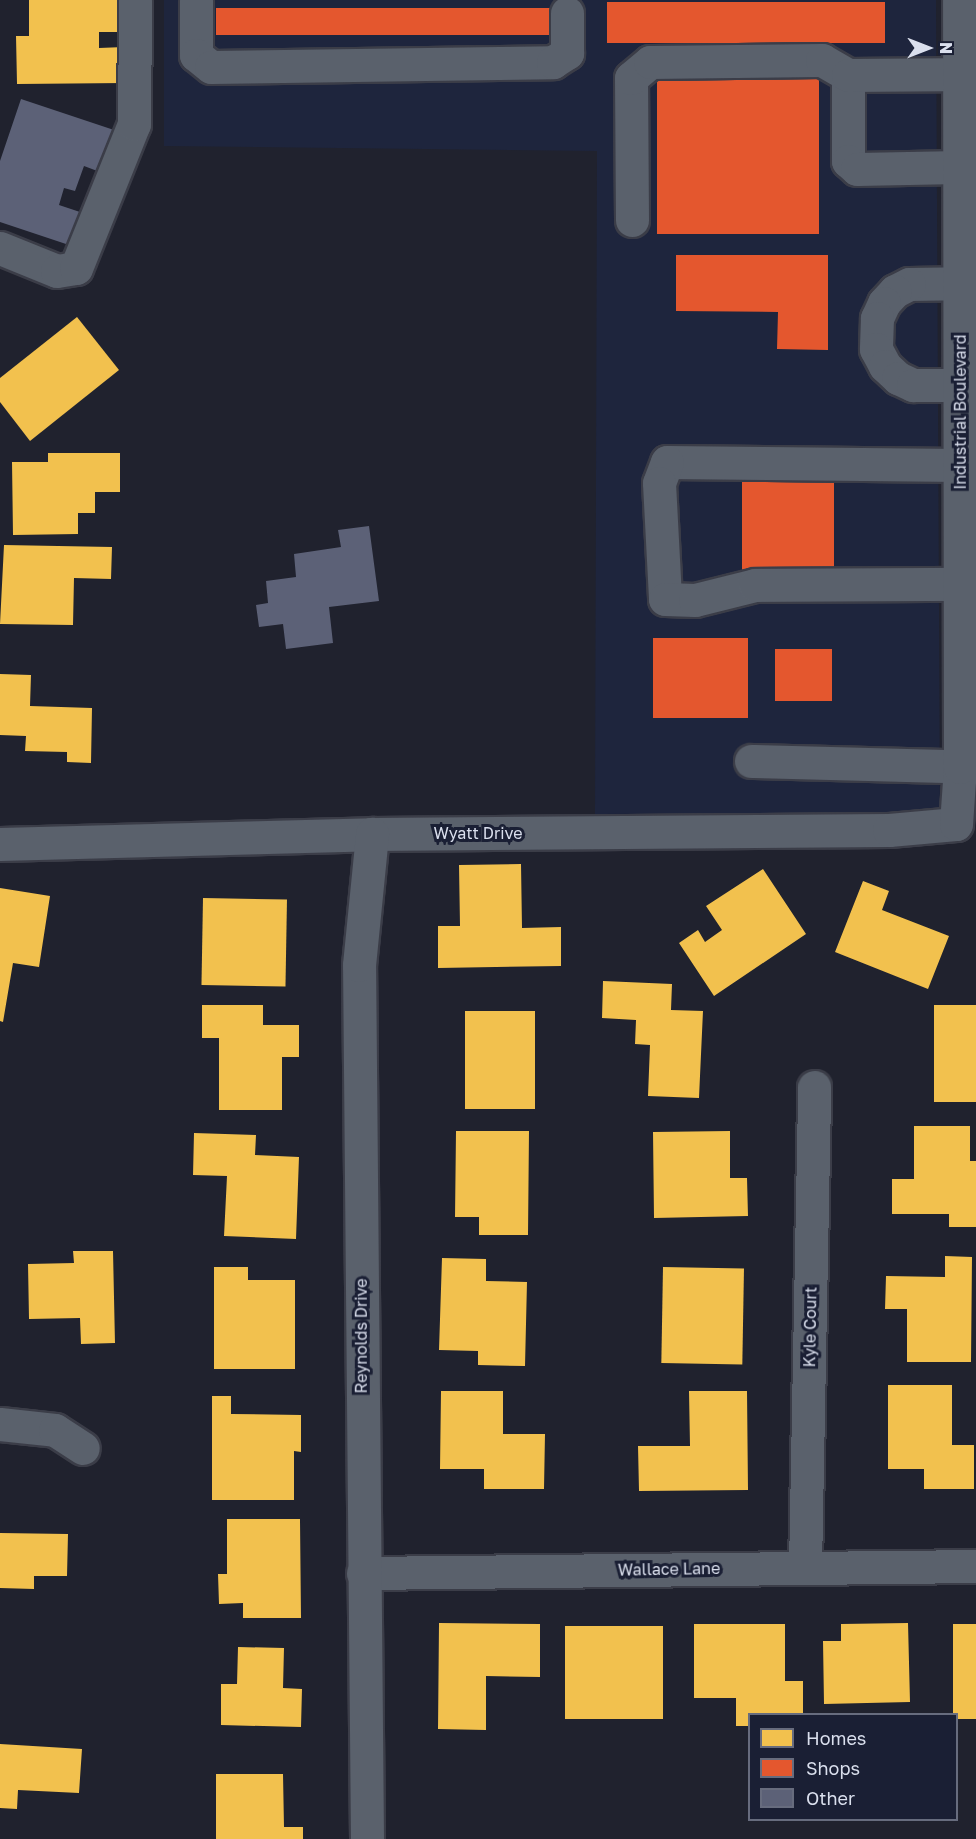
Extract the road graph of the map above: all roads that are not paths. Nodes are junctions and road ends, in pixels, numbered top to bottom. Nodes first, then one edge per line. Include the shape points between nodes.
1 (135, 0) edge
2 (196, 0) edge
3 (959, 0) edge
4 (567, 13) dead end
5 (968, 74) edge
6 (848, 75) junction
7 (959, 167) junction
8 (632, 220) dead end
9 (0, 248) edge
10 (968, 283) edge
11 (968, 385) edge
12 (965, 470) edge
13 (960, 584) junction
14 (968, 627) edge
15 (751, 761) dead end
16 (968, 767) edge
17 (956, 824) joint
18 (372, 834) junction
19 (0, 844) edge
20 (814, 1087) dead end
21 (0, 1424) edge
22 (83, 1448) dead end
23 (976, 1566) edge
24 (806, 1567) junction
25 (363, 1573) junction
26 (367, 1839) edge

1 - 9 street via 134,124 76,268 57,271
2 - 4 street via 196,55 211,67 553,62 567,53
3 - 5 street, Industrial Boulevard
5 - 6 street
5 - 7 street, Industrial Boulevard
6 - 7 street via 848,161 857,169
6 - 8 street via 822,60 650,62 631,78
7 - 10 street, Industrial Boulevard
10 - 11 street, Industrial Boulevard
10 - 11 street via 909,284 895,291 877,318 876,349 885,366 913,386
11 - 12 street, Industrial Boulevard
12 - 13 street, Industrial Boulevard
12 - 13 street via 667,462 659,483 665,599 695,600 755,585
13 - 14 street, Industrial Boulevard
14 - 16 street, Industrial Boulevard
15 - 16 street
16 - 17 street, Industrial Boulevard
17 - 18 street, Wyatt Drive via 889,830
18 - 19 street, Wyatt Drive
18 - 25 street, Reynolds Drive via 359,965
20 - 24 street, Kyle Court
21 - 22 street via 55,1430
23 - 24 street, Wallace Lane
24 - 25 street, Wallace Lane
25 - 26 street, Reynolds Drive

